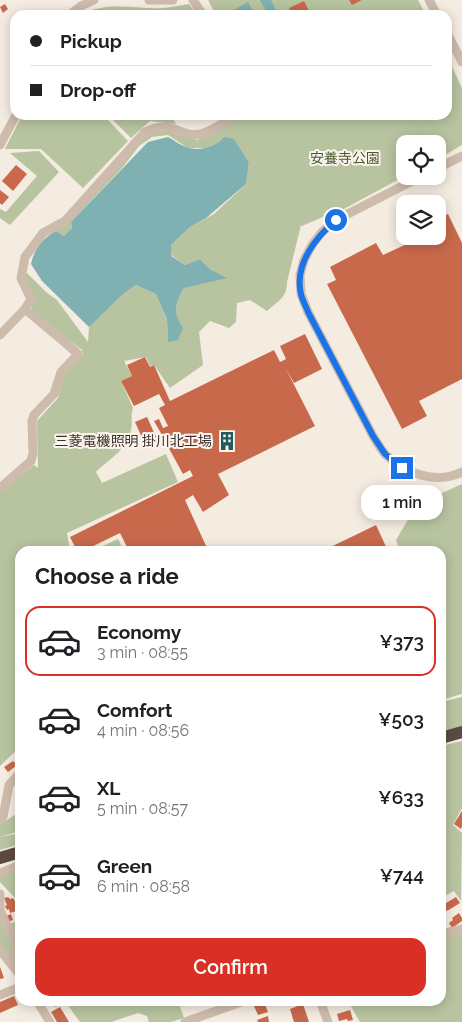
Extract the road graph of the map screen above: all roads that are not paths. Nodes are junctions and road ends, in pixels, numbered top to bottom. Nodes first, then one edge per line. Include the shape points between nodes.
1 (94, 0) edge
2 (149, 0) edge
3 (173, 0) edge
4 (80, 3) edge
5 (452, 43) edge
6 (462, 62) edge
7 (13, 120) edge
8 (227, 120) edge
9 (0, 145) edge
10 (462, 156) edge
11 (446, 164) edge
12 (404, 185) edge
13 (25, 309) junction
14 (0, 335) edge
15 (462, 472) edge
16 (0, 488) edge
17 (462, 732) edge
18 (446, 737) edge
19 (15, 778) edge
20 (0, 821) edge
21 (15, 854) edge
22 (0, 858) edge
23 (15, 867) edge
24 (0, 873) edge
25 (0, 894) edge
26 (0, 910) edge
27 (462, 930) edge
28 (446, 933) edge
29 (15, 943) edge
30 (0, 950) edge
31 (15, 952) edge
32 (7, 958) junction
33 (15, 968) edge
34 (15, 989) edge
35 (0, 995) edge
36 (39, 1006) edge
37 (230, 1006) edge
38 (322, 1006) edge
39 (50, 1022) edge
40 (185, 1022) edge
41 (328, 1022) edge

1 - 4 street
2 - 3 street
5 - 6 street
7 - 9 street
8 - 13 street via 198,134 162,126 145,132 65,221 43,233 25,258 22,278 31,299
10 - 11 street
12 - 15 street via 336,220 322,232 304,260 300,275 301,294 385,454 402,468 427,477
13 - 14 street
13 - 16 street via 78,354 61,372 54,394 34,415 31,461
17 - 18 highway
19 - 20 street via 8,785
21 - 22 highway
23 - 24 street
25 - 26 street
26 - 29 street
27 - 28 street
30 - 32 street
31 - 32 street
32 - 33 street
34 - 35 street
36 - 39 street
37 - 40 street
38 - 41 street

